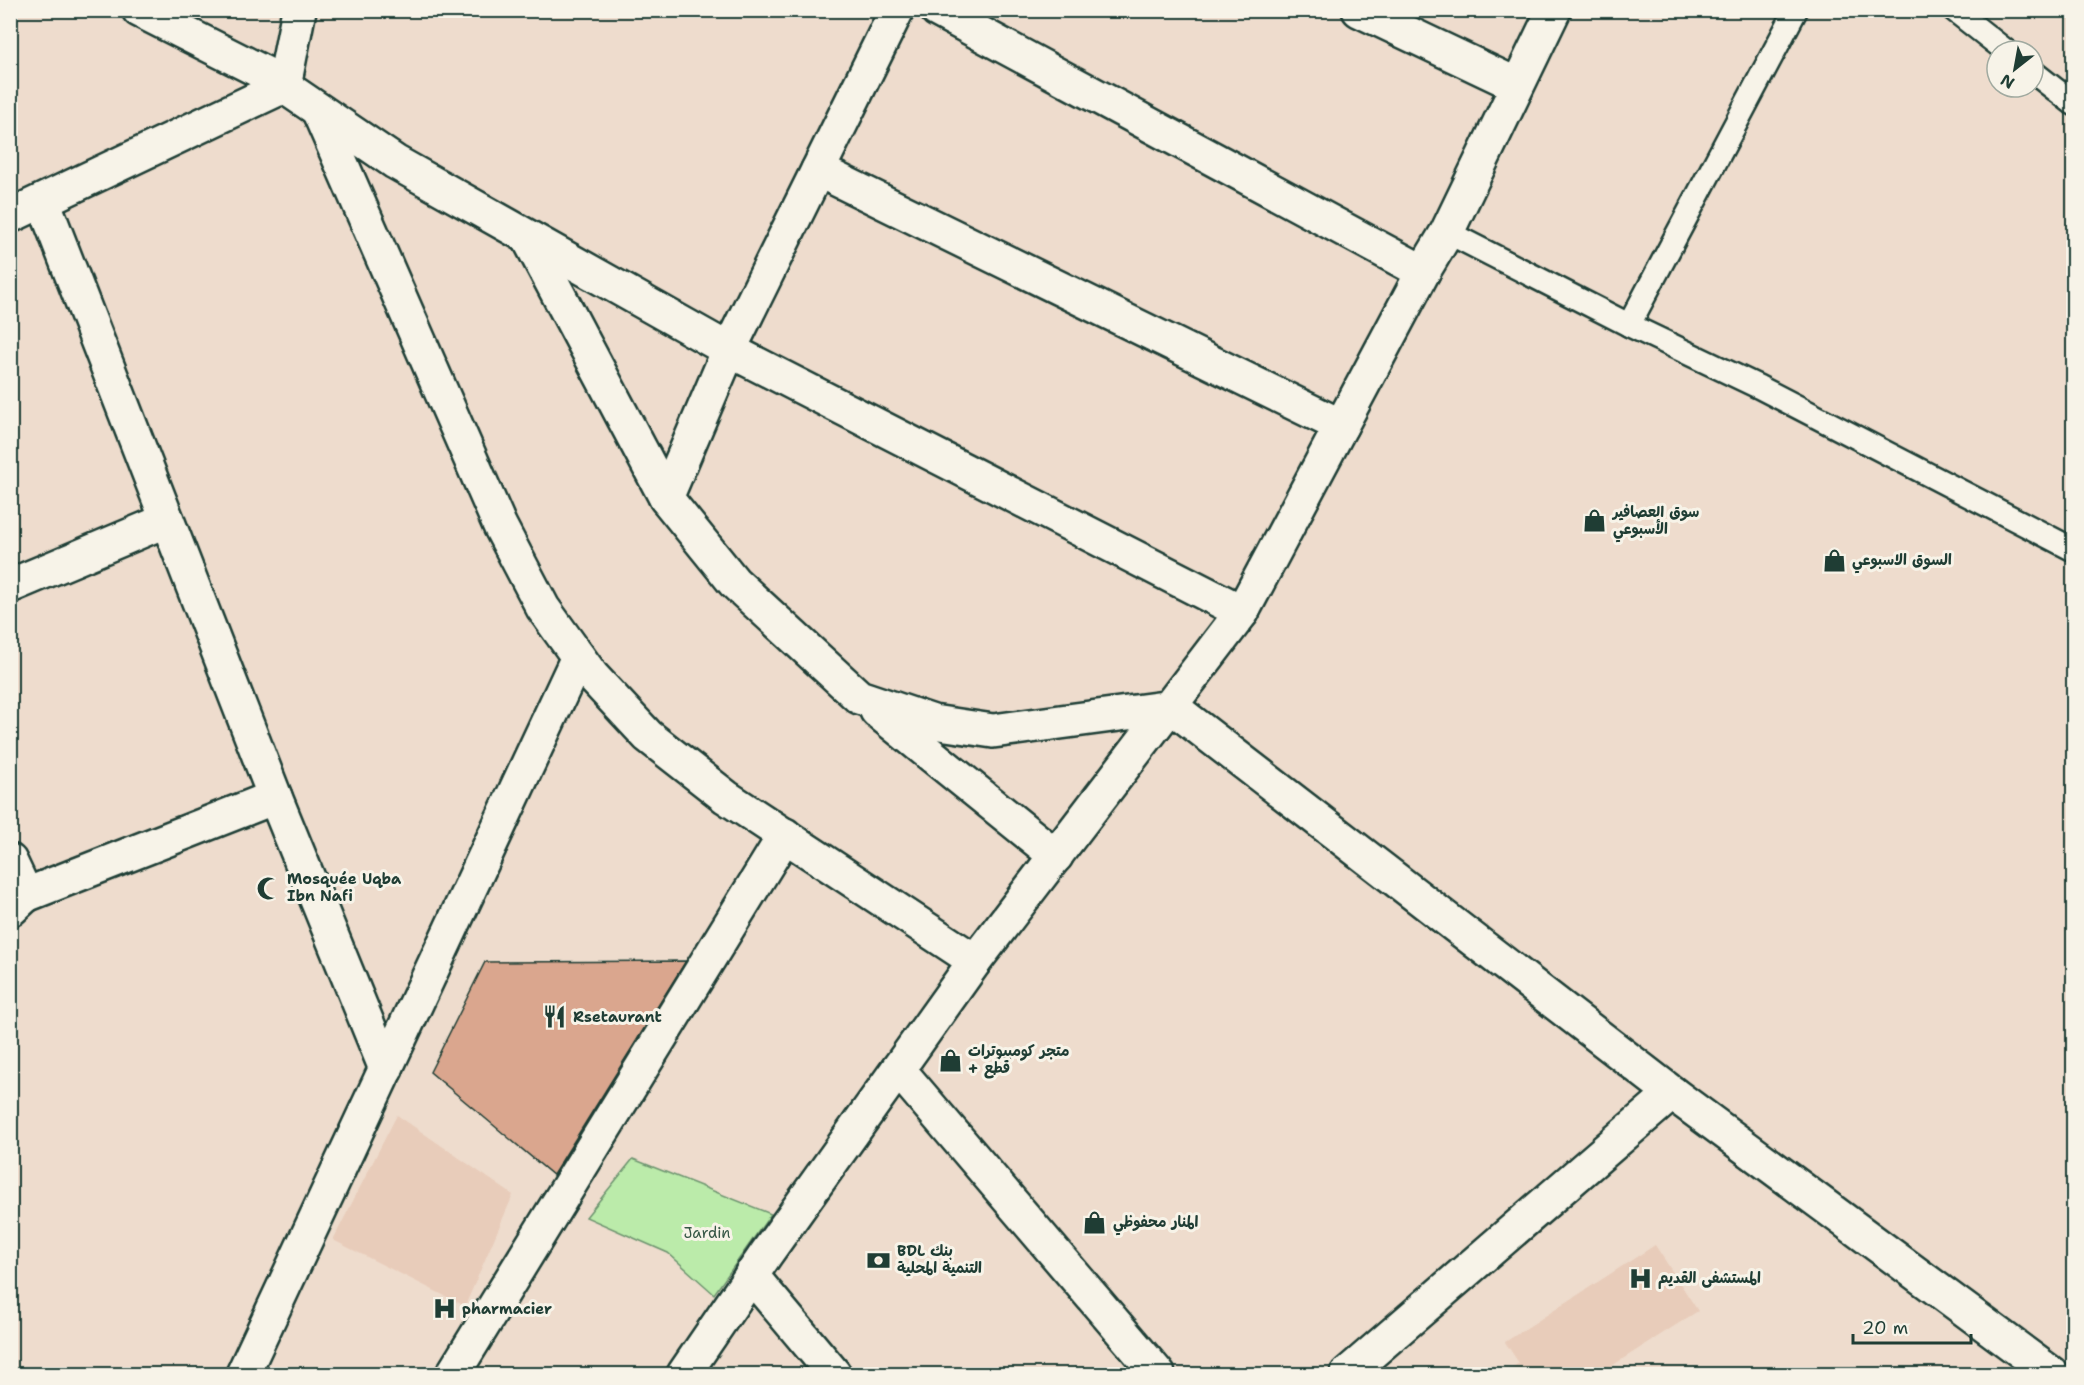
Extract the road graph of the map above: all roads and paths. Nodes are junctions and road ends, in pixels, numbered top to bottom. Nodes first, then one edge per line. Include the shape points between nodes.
1 (139, 10) edge
2 (299, 10) edge
3 (897, 10) edge
4 (937, 10) edge
5 (1359, 10) edge
6 (1554, 10) edge
7 (1796, 10) edge
8 (1954, 10) edge
9 (1991, 39) edge
10 (2045, 82) edge
11 (1517, 84) junction
12 (284, 87) junction
13 (2073, 104) edge
14 (318, 110) junction
15 (818, 170) junction
16 (43, 201) junction
17 (11, 214) edge
18 (1447, 232) junction
19 (529, 238) junction
20 (1423, 272) junction
21 (1629, 325) junction
22 (729, 350) junction
23 (1341, 426) junction
24 (666, 498) junction
25 (167, 520) junction
26 (2073, 550) edge
27 (10, 586) edge
28 (1242, 612) junction
29 (578, 657) junction
30 (859, 697) junction
31 (1172, 707) junction
32 (275, 797) junction
33 (785, 835) junction
34 (1056, 856) junction
35 (10, 861) edge
36 (18, 902) edge
37 (975, 961) junction
38 (386, 1068) junction
39 (898, 1068) junction
40 (1672, 1093) junction
41 (751, 1275) junction
42 (243, 1374) edge
43 (453, 1374) edge
44 (684, 1374) edge
45 (834, 1374) edge
46 (1158, 1374) edge
47 (1347, 1374) edge
48 (2052, 1374) edge

1 - 12 street via 266,74
2 - 12 street
3 - 15 street
4 - 20 street
5 - 11 street
6 - 11 street
7 - 21 lane
8 - 9 lane
10 - 13 lane
11 - 18 street
12 - 14 street
12 - 16 street
14 - 19 street via 395,162
14 - 29 street via 500,526 543,608
15 - 22 street
15 - 23 street
16 - 17 street
16 - 25 street
18 - 20 street
18 - 21 lane
19 - 22 street
19 - 24 street
20 - 23 street
21 - 26 lane via 1759,387
22 - 24 street
22 - 28 street
23 - 28 street
24 - 30 street via 734,582
25 - 27 street
25 - 32 street
28 - 31 street
29 - 33 street via 648,736 726,797
29 - 38 street
30 - 31 street via 933,722 993,731
30 - 34 street
31 - 34 street
31 - 40 street
32 - 36 street
32 - 38 street
33 - 37 street
33 - 43 street
34 - 37 street
35 - 36 street
37 - 39 street
38 - 42 street
39 - 41 street
39 - 46 street
40 - 47 street
40 - 48 street
41 - 44 street
41 - 45 street

